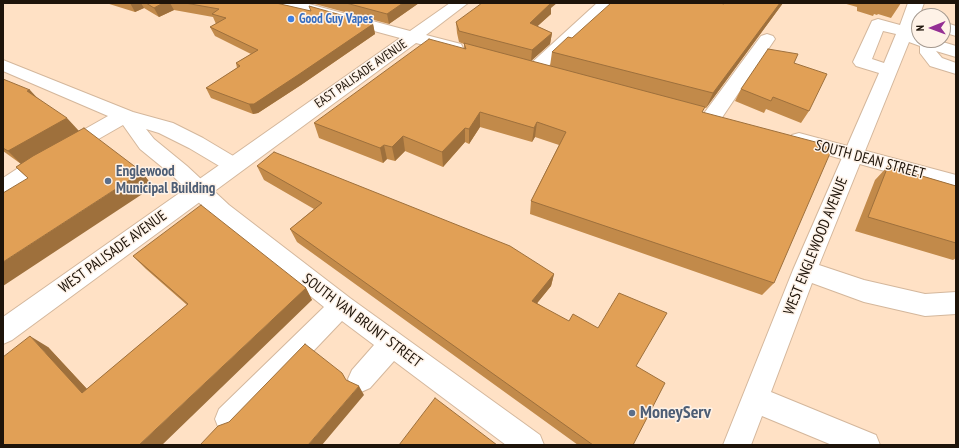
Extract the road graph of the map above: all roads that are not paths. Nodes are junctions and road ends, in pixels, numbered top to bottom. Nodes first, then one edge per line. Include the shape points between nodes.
1 (287, 3) edge
2 (460, 3) edge
3 (606, 3) edge
4 (916, 3) edge
5 (905, 34) junction
6 (911, 36) edge
7 (414, 37) junction
8 (767, 39) dead end
9 (931, 48) edge
10 (946, 48) edge
11 (956, 52) edge
12 (474, 53) edge
13 (3, 65) edge
14 (956, 69) edge
15 (534, 70) edge
16 (890, 70) junction
17 (125, 116) junction
18 (712, 117) edge
19 (779, 135) edge
20 (262, 144) joint
21 (853, 155) junction
22 (233, 166) junction
23 (956, 183) edge
24 (4, 186) edge
25 (199, 190) junction
26 (805, 270) junction
27 (956, 303) edge
28 (341, 306) junction
29 (3, 332) edge
30 (392, 344) junction
31 (361, 379) dead end
32 (755, 399) junction
33 (230, 419) edge
34 (530, 445) edge
35 (737, 445) edge
36 (866, 445) edge

1 - 7 street
2 - 7 street, EAST PALISADE AVENUE
3 - 15 street
4 - 5 street, WEST ENGLEWOOD AVENUE
5 - 6 street
5 - 16 street, WEST ENGLEWOOD AVENUE
5 - 16 street via 878,24 862,62
7 - 12 street
7 - 20 street, EAST PALISADE AVENUE
8 - 18 street
9 - 14 street via 928,54 936,62
10 - 11 street
13 - 17 street
16 - 21 street, WEST ENGLEWOOD AVENUE
17 - 22 street via 166,128
17 - 24 street
17 - 25 street, SOUTH VAN BRUNT STREET via 147,144
19 - 21 street, SOUTH DEAN STREET
20 - 22 street, WEST PALISADE AVENUE
21 - 23 street, SOUTH DEAN STREET
21 - 26 street, WEST ENGLEWOOD AVENUE
22 - 25 street, WEST PALISADE AVENUE
25 - 28 street, SOUTH VAN BRUNT STREET via 221,211
25 - 29 street, WEST PALISADE AVENUE
26 - 27 street via 864,291 925,305
26 - 32 street, WEST ENGLEWOOD AVENUE
28 - 30 street, SOUTH VAN BRUNT STREET
28 - 33 street
30 - 31 street
30 - 34 street, SOUTH VAN BRUNT STREET
32 - 35 street, WEST ENGLEWOOD AVENUE
32 - 36 street

